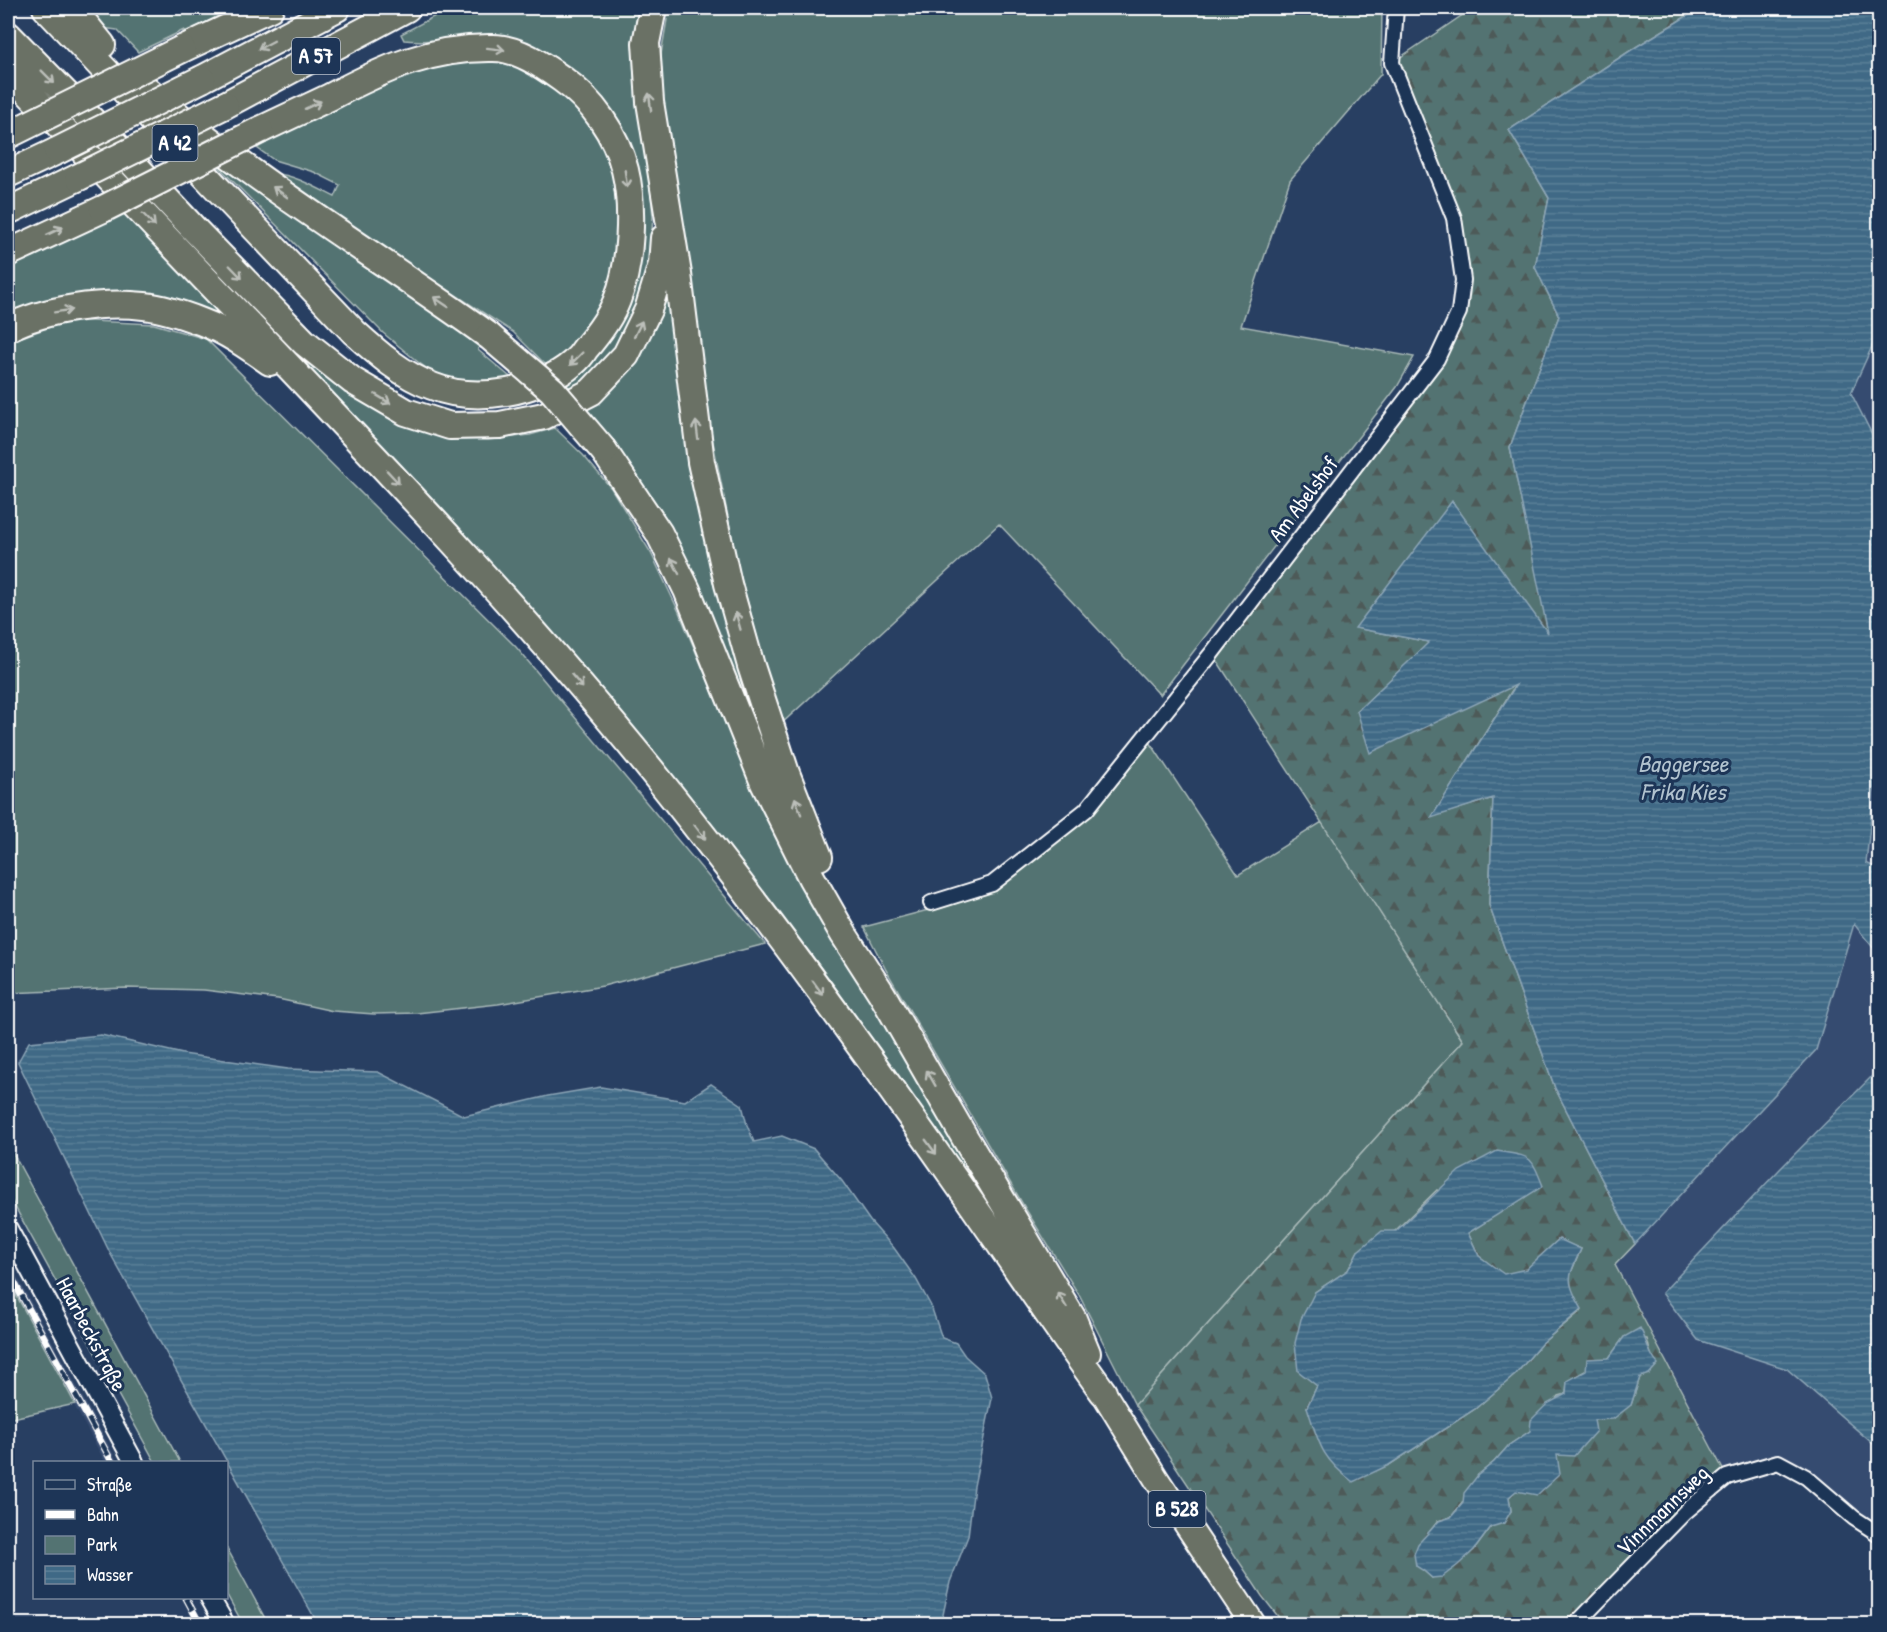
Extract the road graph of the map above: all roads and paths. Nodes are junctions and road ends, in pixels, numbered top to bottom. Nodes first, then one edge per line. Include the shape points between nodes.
1 (48, 8) edge
2 (72, 8) edge
3 (270, 8) edge
4 (337, 8) edge
5 (407, 8) edge
6 (653, 8) edge
7 (1396, 8) edge
8 (243, 15) edge
9 (8, 35) edge
10 (117, 64) junction
11 (8, 71) edge
12 (8, 135) edge
13 (8, 174) edge
14 (663, 181) junction
15 (8, 211) edge
16 (8, 253) edge
17 (8, 328) edge
18 (309, 388) junction
19 (931, 903) dead end
20 (882, 994) junction
21 (8, 1229) edge
22 (1103, 1392) junction
23 (133, 1461) edge
24 (1880, 1535) edge
25 (211, 1599) edge
26 (225, 1624) edge
27 (1253, 1624) edge
28 (1576, 1624) edge

1 - 10 highway, A 42
16 -> 1 highway, A 42, bridge via 103,209 260,129 368,77 409,60 451,50 495,48 522,54 576,89 612,136 625,170 630,214 628,256 617,299 600,332 574,363 547,380 487,395 432,387 367,345 303,279
2 - 10 highway
3 - 8 highway via 251,17
4 -> 13 highway, A 57, bridge
5 - 15 highway, A 57, bridge via 225,105
14 -> 6 highway via 650,102 646,43
7 - 19 street, Am Abelshof via 1392,63 1454,218 1463,280 1459,312 1437,359 1212,653 1086,810 992,884
8 - 12 highway, bridge
9 -> 14 highway, A 42 via 304,342 353,381 406,412 450,426 500,425 544,416 591,392 626,355 648,310 662,264
20 -> 10 highway, bridge via 822,896 764,783 687,590 658,533 604,451 552,390 489,336 208,140
11 -> 18 highway
20 -> 14 highway via 810,838 771,729 728,584 701,462
17 -> 18 highway via 51,313 96,306 144,306 203,322
18 -> 22 highway via 539,636 707,840 827,1000
22 -> 20 highway via 1073,1319
21 - 23 street, Haarbeckstraße
22 - 27 highway, B 528
24 - 28 street, Vinnmannsweg via 1806,1477 1778,1462 1727,1477 1685,1512
25 - 26 street

